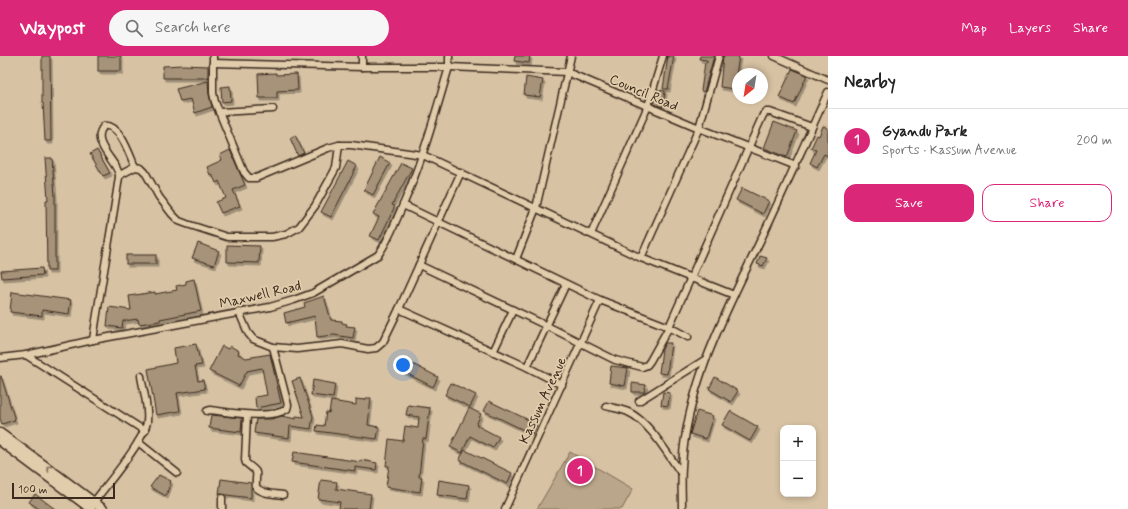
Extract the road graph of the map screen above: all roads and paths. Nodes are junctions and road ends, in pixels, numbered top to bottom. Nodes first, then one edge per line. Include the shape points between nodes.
1 (213, 56) edge
2 (362, 56) edge
3 (449, 56) edge
4 (571, 56) edge
5 (662, 56) edge
6 (719, 56) edge
7 (774, 56) edge
8 (213, 63) junction
9 (362, 67) junction
10 (449, 67) junction
11 (567, 72) junction
12 (828, 80) edge
13 (828, 92) edge
14 (648, 106) junction
15 (273, 109) dead end
16 (219, 112) junction
17 (812, 127) junction
18 (699, 128) junction
19 (339, 145) junction
20 (748, 148) junction
21 (424, 155) junction
22 (796, 166) junction
23 (135, 167) junction
24 (461, 172) junction
25 (120, 175) junction
26 (403, 205) junction
27 (536, 208) junction
28 (437, 222) junction
29 (591, 234) junction
30 (641, 258) junction
31 (516, 260) junction
32 (419, 265) junction
33 (692, 278) junction
34 (566, 284) junction
35 (734, 295) junction
36 (600, 300) junction
37 (399, 309) junction
38 (513, 310) junction
39 (239, 312) junction
40 (547, 326) junction
41 (669, 327) junction
42 (688, 337) dead end
43 (92, 340) junction
44 (581, 342) junction
45 (273, 347) junction
46 (493, 352) junction
47 (26, 355) junction
48 (0, 358) edge
49 (706, 359) junction
50 (527, 367) junction
51 (141, 376) dead end
52 (562, 386) junction
53 (639, 401) dead end
54 (606, 406) dead end
55 (207, 411) dead end
56 (247, 415) junction
57 (145, 431) junction
58 (0, 433) edge
59 (0, 441) edge
60 (138, 442) junction
61 (176, 473) dead end
62 (682, 475) junction
63 (283, 495) dead end
64 (222, 498) dead end
65 (92, 505) edge
66 (103, 509) edge
67 (222, 509) edge
68 (505, 509) edge
69 (682, 509) edge

1 - 8 street
2 - 9 street
3 - 10 street, Maxwell Road
4 - 11 street
5 - 14 street
6 - 18 street
7 - 12 street
8 - 9 street, Council Road
8 - 16 street via 213,93
9 - 10 street, Council Road
10 - 11 street, Council Road
10 - 21 street, Maxwell Road
11 - 14 street, Council Road
11 - 27 street
13 - 17 street
14 - 18 street, Council Road
14 - 29 street
15 - 16 street
16 - 19 street via 244,172 249,178 256,178
17 - 20 street via 766,112
17 - 22 street
18 - 20 street, Council Road
18 - 30 street
19 - 21 street
19 - 23 street via 336,168 315,206 299,227 286,234 272,237 227,237 179,221 159,197 145,172
20 - 22 street, Council Road
20 - 33 street
21 - 24 street
21 - 26 street, Maxwell Road
22 - 35 street
23 - 25 street
23 - 25 street via 117,131 104,126 100,139
24 - 27 street
24 - 28 street
25 - 43 street
26 - 28 street
26 - 39 street, Maxwell Road via 384,247 374,257 314,293 276,305
27 - 29 street
27 - 31 street
28 - 31 street
28 - 32 street
29 - 30 street
30 - 33 street
31 - 34 street
32 - 37 street
32 - 38 street
33 - 35 street
33 - 41 street
34 - 36 street
34 - 40 street
35 - 49 street
36 - 41 street
36 - 44 street, Kassum Avenue
37 - 45 street via 383,342 376,348 342,344 298,349
37 - 46 street
38 - 40 street
38 - 46 street
39 - 43 street, Maxwell Road
39 - 45 street via 253,339
40 - 44 street
40 - 50 street
41 - 42 street
41 - 44 street via 650,361 642,367 615,360
43 - 47 street, Maxwell Road
44 - 52 street, Kassum Avenue
45 - 56 street via 288,405 278,413
46 - 50 street
47 - 48 street, Maxwell Road
47 - 57 street
49 - 53 street
49 - 62 street via 690,415
50 - 52 street
51 - 57 street via 147,411
52 - 68 street, Kassum Avenue
54 - 62 street via 628,412 641,421
55 - 56 street
56 - 63 street via 246,463 255,468 258,477 256,487 263,492
57 - 60 street
65 -> 58 main road
59 - 65 main road
60 - 61 street
60 - 65 street
62 - 69 street
64 - 67 street
65 - 66 main road

